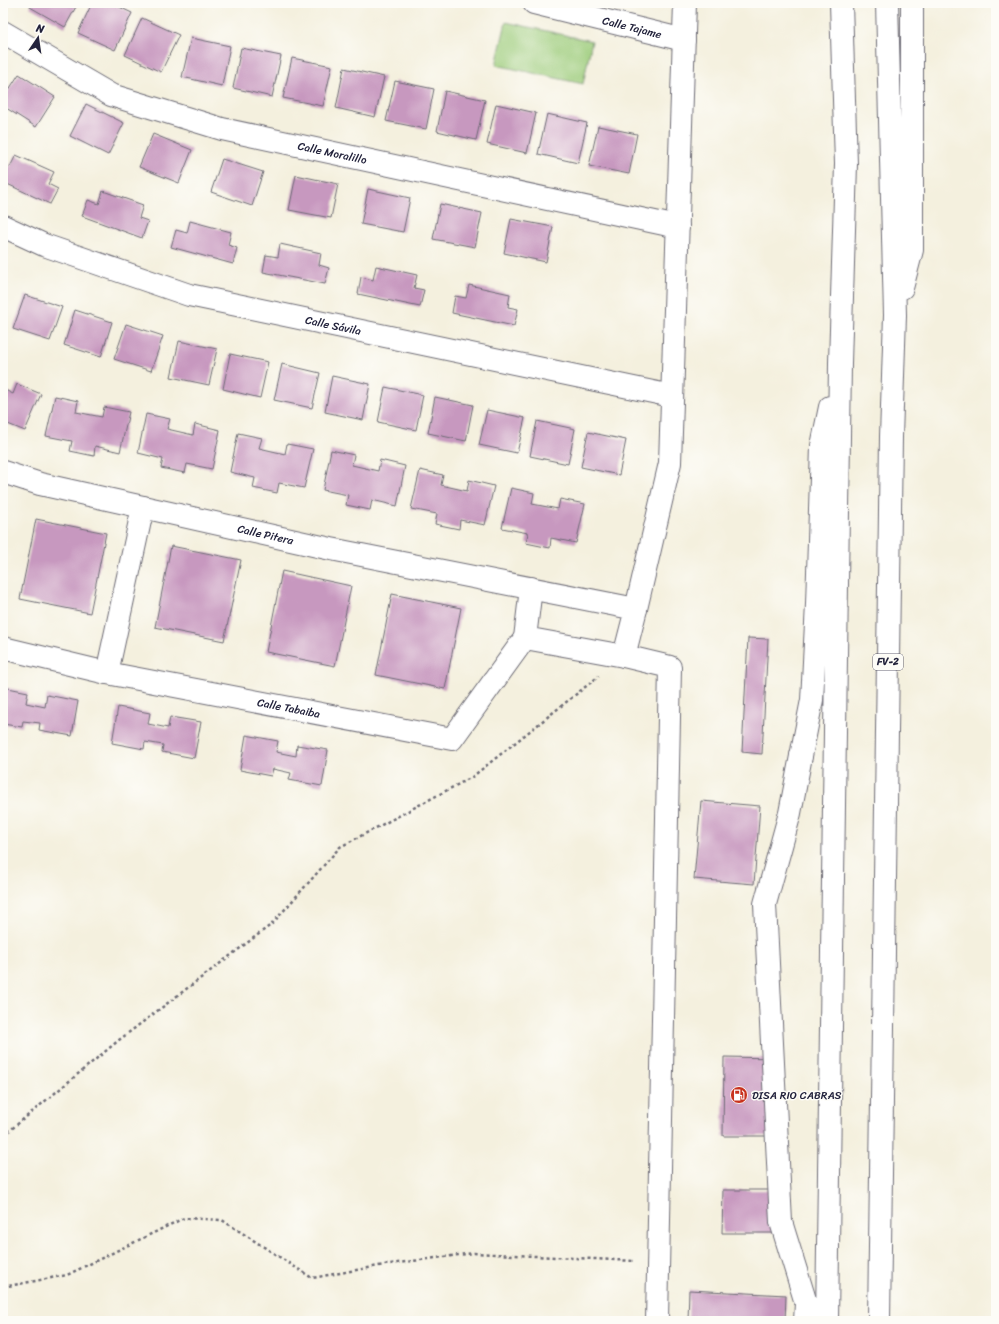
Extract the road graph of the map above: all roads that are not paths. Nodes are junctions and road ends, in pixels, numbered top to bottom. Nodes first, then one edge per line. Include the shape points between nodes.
1 (534, 3) edge
2 (685, 3) edge
3 (887, 3) edge
4 (912, 3) edge
5 (841, 5) edge
6 (3, 32) edge
7 (684, 40) junction
8 (3, 226) edge
9 (678, 227) junction
10 (895, 315) junction
11 (840, 363) junction
12 (672, 396) junction
13 (3, 472) edge
14 (143, 507) junction
15 (530, 588) junction
16 (636, 609) junction
17 (525, 638) junction
18 (3, 648) edge
19 (624, 656) junction
20 (107, 673) junction
21 (805, 1312) edge
22 (658, 1321) edge
23 (827, 1321) edge
24 (879, 1321) edge

1 - 7 main road, Calle Tajame
2 - 7 main road
3 - 10 main road, FV-2
4 - 10 main road via 912,250
5 - 11 main road via 846,164
6 - 9 main road, Calle Moralillo via 111,95 222,129
7 - 9 main road
8 - 12 main road, Calle Sávila via 44,245 190,295
9 - 12 main road
10 - 24 main road, FV-2 via 891,437
11 - 21 main road via 822,446 812,700 790,813 765,904 781,1222
11 - 23 main road
12 - 16 main road via 670,463
13 - 14 main road, Calle Pitera via 40,484
14 - 15 main road, Calle Pitera via 331,549
14 - 20 main road
15 - 16 main road, Calle Pitera
15 - 17 main road
16 - 19 main road
17 - 19 main road
17 - 20 main road, Calle Tabaiba via 452,739
18 - 20 main road, Calle Tabaiba
19 - 22 main road via 670,667

